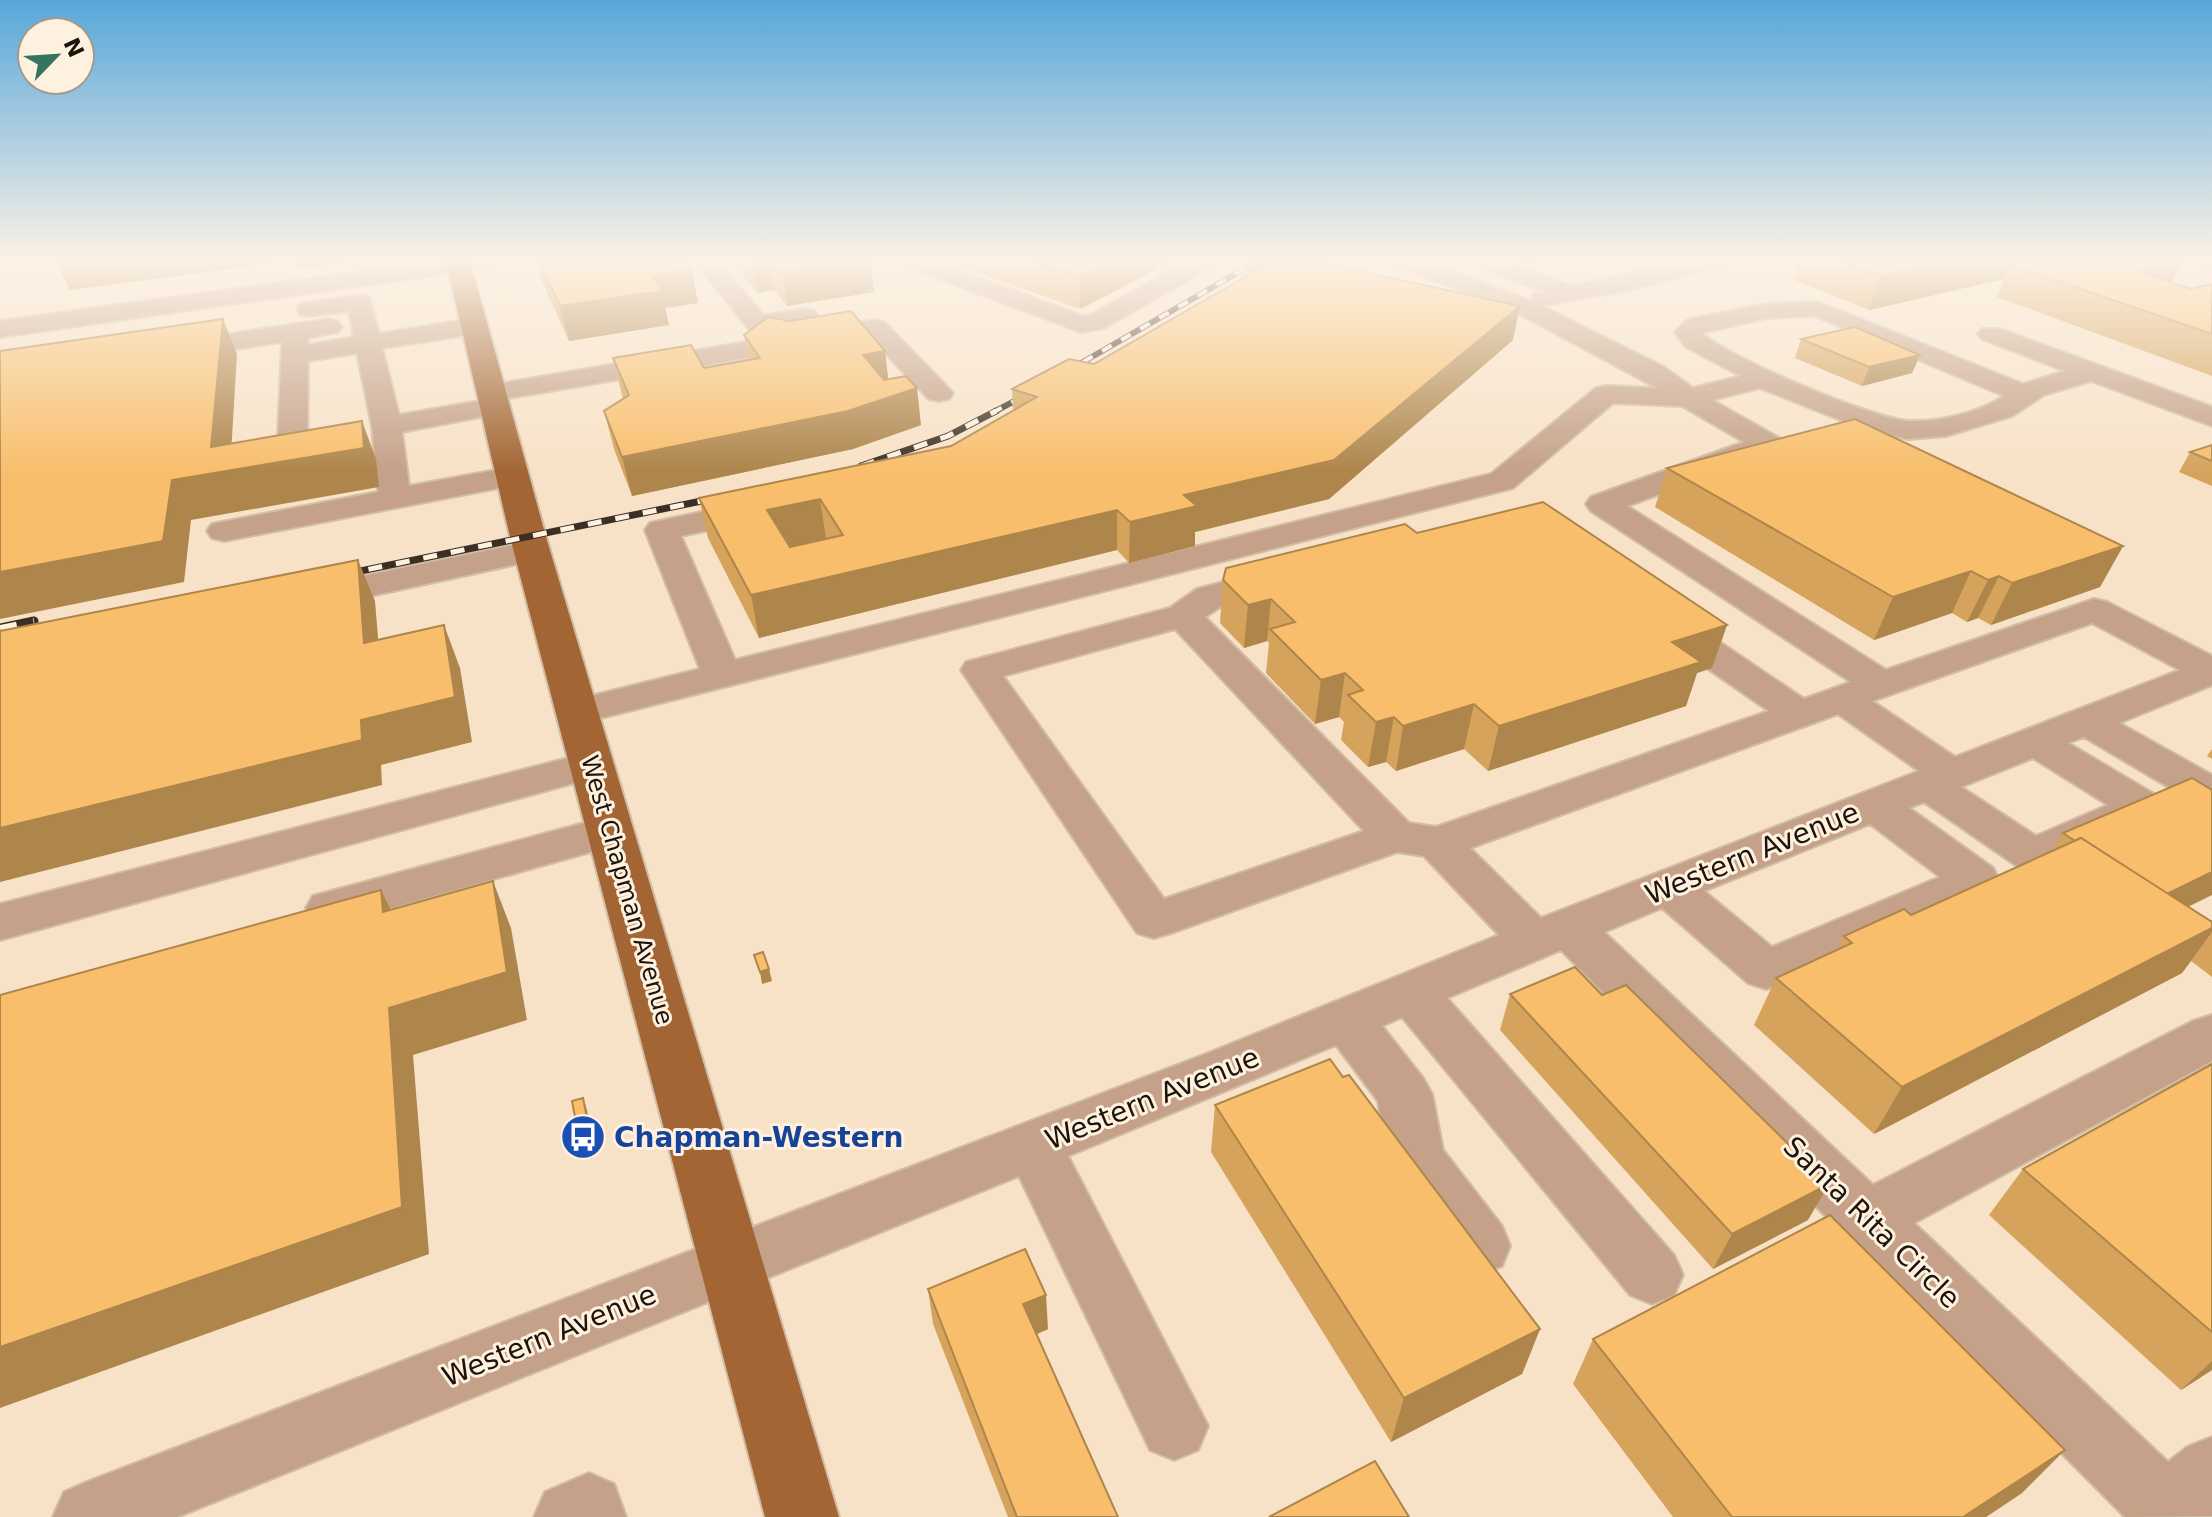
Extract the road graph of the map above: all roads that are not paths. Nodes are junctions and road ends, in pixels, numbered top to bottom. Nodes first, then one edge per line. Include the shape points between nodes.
1 (366, 332) junction
2 (370, 332) edge
3 (478, 332) edge
4 (721, 332) edge
5 (770, 332) edge
6 (852, 332) edge
7 (880, 332) edge
8 (1573, 332) edge
9 (1688, 332) edge
10 (1873, 332) edge
11 (1991, 334) dead end
12 (786, 342) junction
13 (295, 344) junction
14 (150, 354) edge
15 (2091, 372) junction
16 (1596, 373) dead end
17 (504, 378) junction
18 (1771, 381) junction
19 (939, 393) dead end
20 (1627, 395) junction
21 (2025, 395) junction
22 (1702, 407) junction
23 (2212, 417) edge
24 (371, 444) junction
25 (513, 476) junction
26 (395, 498) junction
27 (783, 504) edge
28 (224, 531) dead end
29 (533, 551) junction
30 (1316, 569) edge
31 (289, 603) edge
32 (1643, 607) edge
33 (1183, 616) junction
34 (2212, 671) edge
35 (722, 675) junction
36 (1882, 685) junction
37 (1842, 699) junction
38 (577, 712) junction
39 (1800, 714) junction
40 (2086, 721) junction
41 (2035, 741) junction
42 (592, 765) junction
43 (1939, 779) junction
44 (2212, 794) edge
45 (1875, 805) junction
46 (610, 831) junction
47 (1395, 836) junction
48 (1438, 843) junction
49 (1668, 887) junction
50 (289, 919) edge
51 (0, 922) edge
52 (1551, 934) junction
53 (1411, 992) junction
54 (1346, 1019) junction
55 (2212, 1036) edge
56 (1033, 1145) junction
57 (1867, 1218) junction
58 (1480, 1246) edge
59 (731, 1262) junction
60 (1652, 1275) dead end
61 (1174, 1426) dead end
62 (2184, 1499) edge
63 (89, 1517) edge
64 (570, 1517) edge
65 (590, 1517) edge
66 (802, 1517) edge

1 - 2 street
1 - 13 street
1 - 24 street
3 - 17 main road, West Chapman Avenue
4 - 17 street
5 - 12 street
6 - 12 street
7 - 19 street
8 - 22 street via 1654,373
9 - 18 street via 1695,342
10 - 21 street
11 - 15 street
12 - 17 street
13 - 14 street
13 - 24 street via 292,462
15 - 21 street
15 - 23 street
16 - 20 street
17 - 24 street
17 - 25 main road, West Chapman Avenue
18 - 21 street via 1873,423 1908,430 1946,427 2002,410
18 - 22 street via 1757,380
20 - 22 street
20 - 35 street via 1606,394 1502,481
22 - 36 street via 1768,444 1602,504
24 - 26 street
25 - 26 street
25 - 29 main road, West Chapman Avenue
26 - 28 street
27 - 35 street via 662,530
29 - 31 street
29 - 38 main road, West Chapman Avenue
30 - 33 street via 1210,597
32 - 39 street
33 - 47 street
33 - 47 street via 980,670 1154,921
34 - 36 street via 2094,610
34 - 40 street, Western Avenue
35 - 38 street
36 - 37 street
37 - 39 street
37 - 43 street
38 - 42 main road, West Chapman Avenue
39 - 48 street
40 - 41 street, Western Avenue
40 - 44 street
41 - 43 street, Western Avenue
41 - 43 street via 2143,807 2033,855
42 - 46 main road, West Chapman Avenue
42 - 51 street
43 - 45 street, Western Avenue
45 - 49 street, Western Avenue
45 - 49 street via 1976,880 1766,970
46 - 50 street
46 - 59 main road, West Chapman Avenue
47 - 48 street
48 - 52 street, Santa Rita Circle
49 - 52 street, Western Avenue
52 - 53 street, Western Avenue
52 - 57 street, Santa Rita Circle
53 - 54 street, Western Avenue
53 - 60 street
54 - 56 street, Western Avenue
54 - 58 street via 1404,1094 1416,1159
55 - 57 street
56 - 59 street, Western Avenue
56 - 61 street
57 - 62 street, Santa Rita Circle
59 - 63 street, Western Avenue
59 - 66 main road, West Chapman Avenue
64 - 65 street via 589,1509

